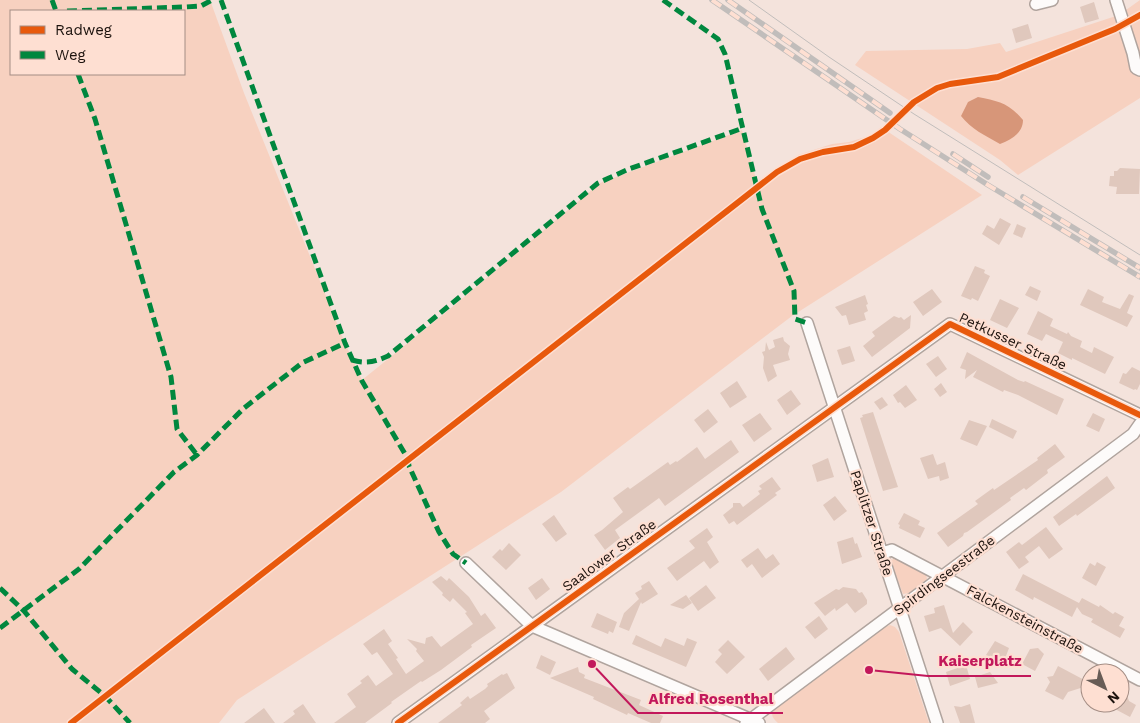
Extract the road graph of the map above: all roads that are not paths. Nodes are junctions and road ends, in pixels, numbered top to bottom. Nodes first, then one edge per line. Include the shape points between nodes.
1 (1052, 0) edge
2 (1116, 0) edge
3 (1036, 4) dead end
4 (1138, 69) edge
5 (806, 323) dead end
6 (834, 407) junction
7 (1140, 415) edge
8 (1140, 424) edge
9 (882, 553) junction
10 (466, 563) dead end
11 (942, 576) junction
12 (899, 609) junction
13 (532, 626) junction
14 (1140, 680) edge
15 (752, 722) edge
16 (398, 723) edge
17 (937, 723) edge

1 - 3 street
2 - 4 street
5 - 6 street, Paplitzer Straße
6 - 7 street, Petkusser Straße via 950,324
6 - 9 street, Paplitzer Straße
6 - 13 street, Saalower Straße
8 - 11 street, Spirdingseestraße via 1134,434
9 - 11 street, Falckensteinstraße via 892,550
9 - 12 street, Paplitzer Straße
10 - 13 street
11 - 12 street, Spirdingseestraße
11 - 14 street, Falckensteinstraße
12 - 15 street, Spirdingseestraße
12 - 17 street, Paplitzer Straße
13 - 15 street
13 - 16 street, Saalower Straße

